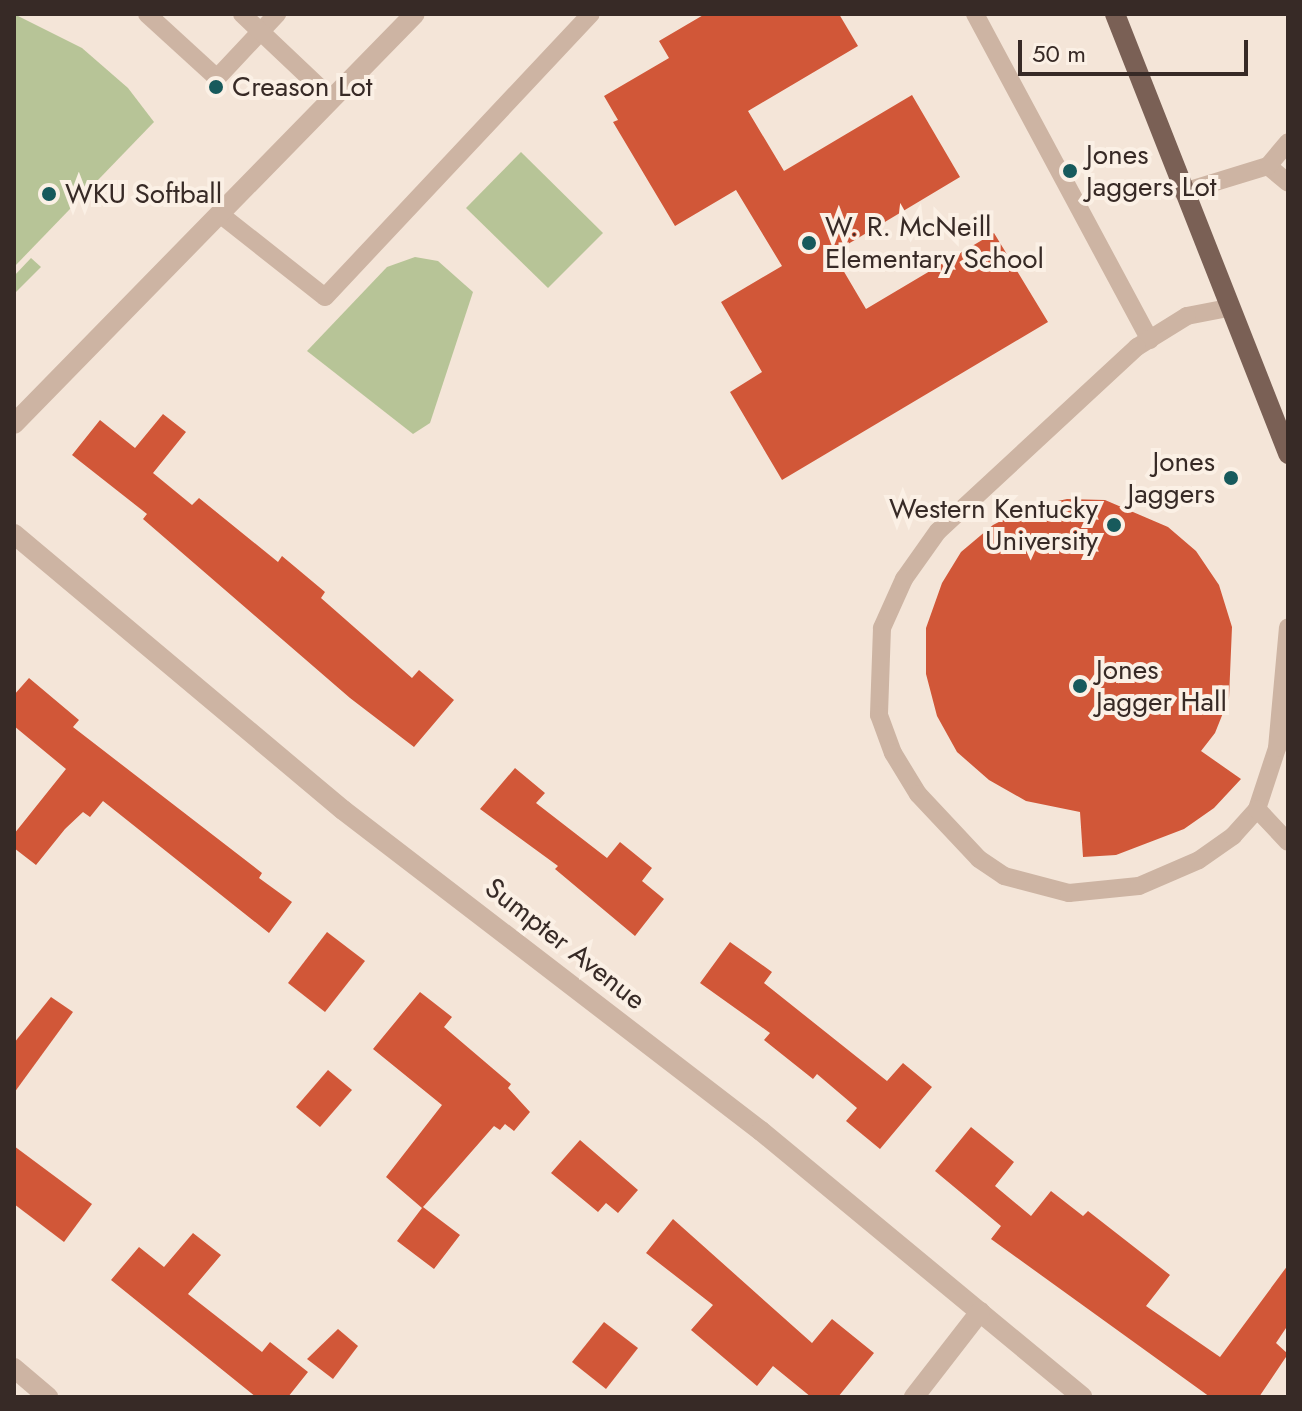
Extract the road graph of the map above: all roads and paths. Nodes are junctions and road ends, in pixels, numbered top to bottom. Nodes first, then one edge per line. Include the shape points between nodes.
1 (147, 14) edge
2 (242, 14) edge
3 (277, 14) edge
4 (415, 14) edge
5 (591, 14) edge
6 (975, 14) edge
7 (1115, 14) edge
8 (262, 32) junction
9 (332, 99) junction
10 (1288, 142) edge
11 (1268, 166) junction
12 (1288, 183) edge
13 (1183, 192) junction
14 (221, 215) junction
15 (1228, 308) junction
16 (1150, 340) junction
17 (14, 424) edge
18 (1288, 454) edge
19 (14, 534) edge
20 (1288, 627) edge
21 (1285, 707) edge
22 (1257, 809) junction
23 (1288, 842) edge
24 (980, 1312) junction
25 (14, 1368) edge
26 (48, 1397) edge
27 (914, 1397) edge
28 (1082, 1397) edge

1 - 8 lane via 217,78
2 - 8 lane
3 - 8 lane
4 - 9 street
5 - 14 lane via 325,297
6 - 16 lane
7 - 13 main road
8 - 9 lane
9 - 14 street
10 - 11 lane
11 - 12 lane
11 - 13 lane
13 - 15 main road
14 - 17 street
15 - 16 lane via 1187,316
15 - 18 main road
16 - 22 lane via 1035,437 938,531 904,579 882,628 879,715 893,753 918,794 952,833 991,867 1034,886 1069,893 1139,886 1199,860 1233,836
19 - 24 street, Sumpter Avenue via 343,810 761,1131
20 - 21 lane
21 - 22 lane via 1271,780
22 - 23 lane
24 - 27 street
24 - 28 street, Sumpter Avenue
25 - 26 street

